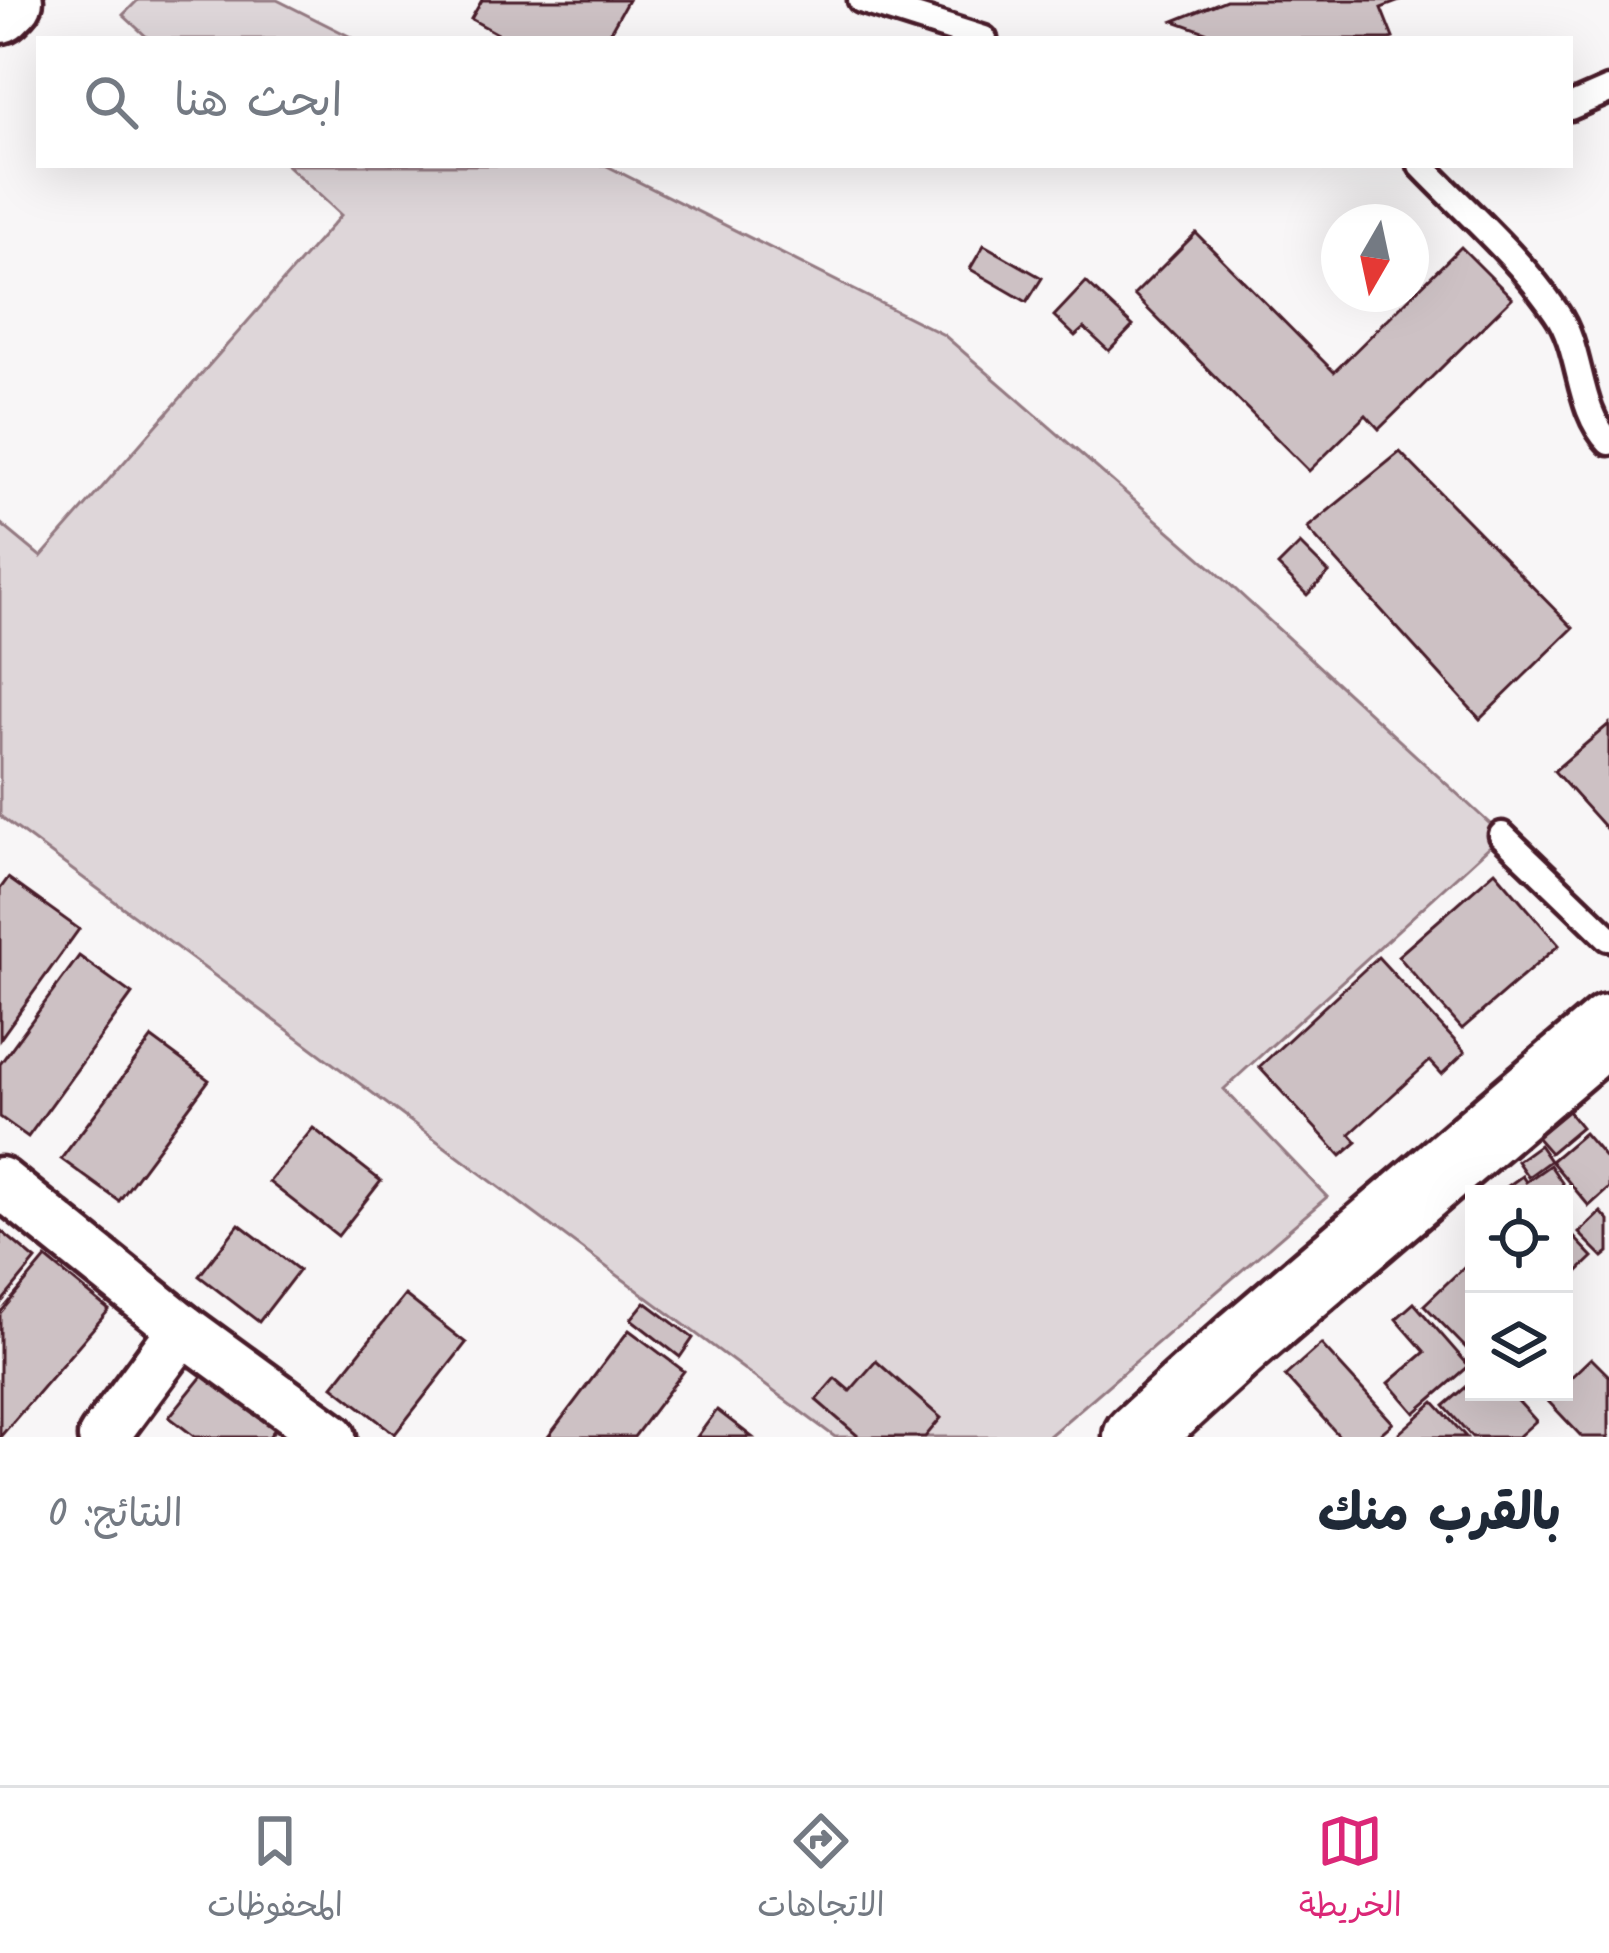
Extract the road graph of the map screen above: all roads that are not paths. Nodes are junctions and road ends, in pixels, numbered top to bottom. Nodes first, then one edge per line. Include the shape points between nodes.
1 (10, 0) edge
2 (861, 0) edge
3 (0, 9) edge
4 (975, 36) edge
5 (1609, 90) edge
6 (1573, 106) edge
7 (1424, 168) edge
8 (1609, 442) edge
9 (1502, 835) dead end
10 (1609, 938) edge
11 (1609, 1028) edge
12 (0, 1182) edge
13 (183, 1329) junction
14 (103, 1437) edge
15 (332, 1437) edge
16 (1137, 1437) edge

1 - 3 main road
2 - 4 lane
5 - 6 lane
7 - 8 lane via 1558,314 1593,420
9 - 10 lane
11 - 16 main road
12 - 13 street
13 - 14 street
13 - 15 street

